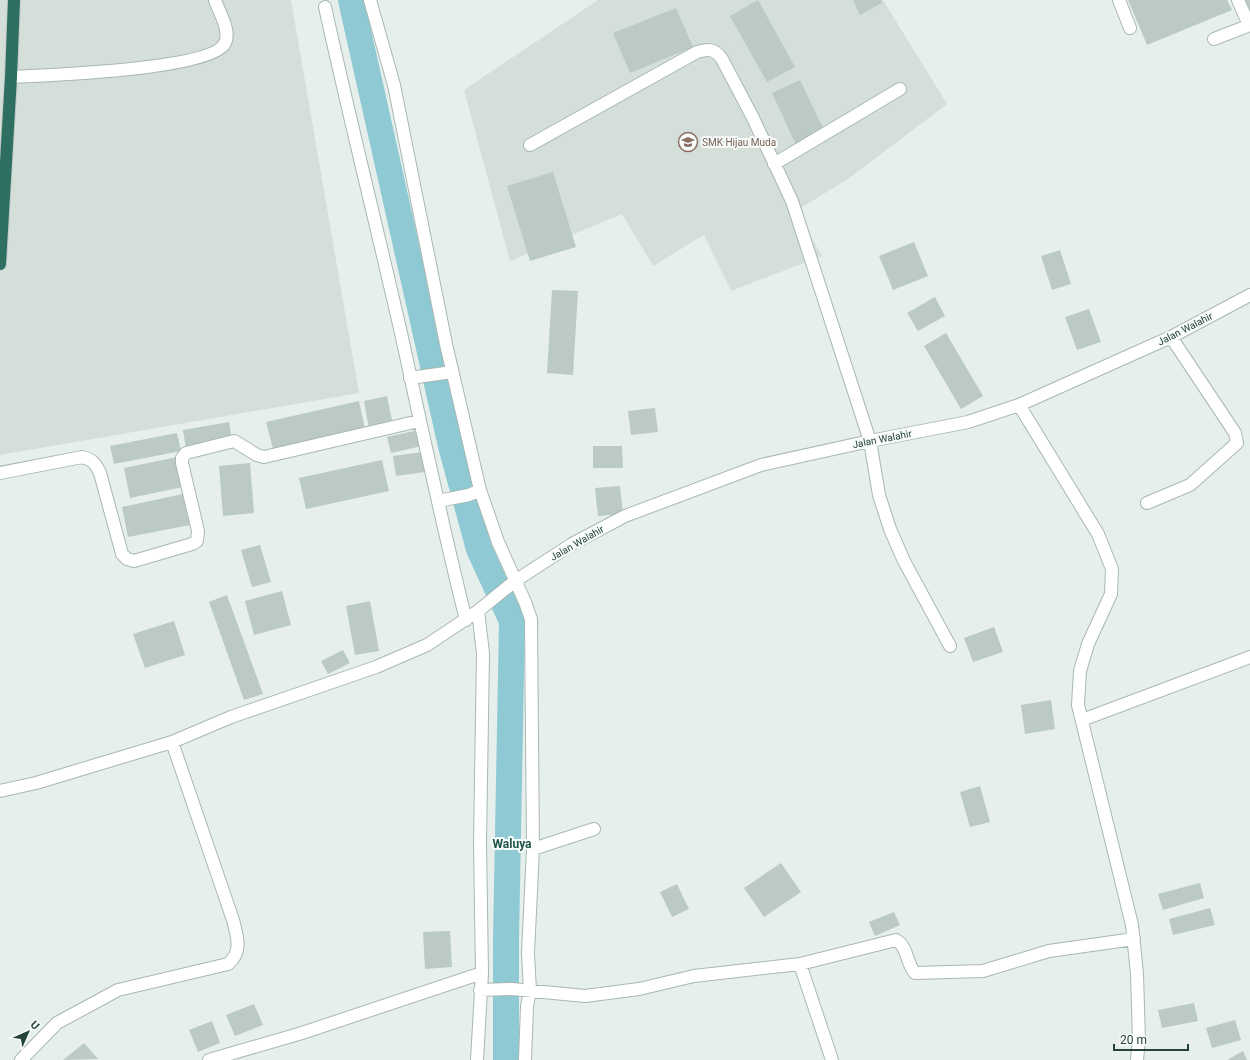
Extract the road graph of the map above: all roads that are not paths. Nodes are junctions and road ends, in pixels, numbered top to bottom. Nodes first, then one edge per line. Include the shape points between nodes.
1 (14, 0) edge
2 (215, 0) edge
3 (370, 0) edge
4 (1119, 0) edge
5 (1238, 0) edge
6 (325, 7) dead end
7 (1250, 25) edge
8 (1130, 28) dead end
9 (1214, 39) dead end
10 (11, 77) junction
11 (900, 89) dead end
12 (530, 145) dead end
13 (774, 164) junction
14 (0, 264) edge
15 (1250, 295) edge
16 (1171, 337) junction
17 (447, 372) junction
18 (412, 378) junction
19 (1019, 405) junction
20 (419, 421) junction
21 (870, 441) junction
22 (0, 472) edge
23 (480, 490) junction
24 (441, 500) junction
25 (1147, 503) dead end
26 (513, 582) junction
27 (482, 609) junction
28 (466, 620) junction
29 (950, 646) dead end
30 (1250, 657) edge
31 (1082, 720) junction
32 (172, 742) junction
33 (0, 791) edge
34 (594, 830) dead end
35 (533, 849) junction
36 (1134, 940) junction
37 (800, 964) junction
38 (482, 973) junction
39 (483, 989) junction
40 (530, 991) junction
41 (21, 1060) edge
42 (209, 1060) edge
43 (477, 1060) edge
44 (526, 1060) edge
45 (832, 1060) edge
46 (1137, 1060) edge

1 - 10 highway
2 - 10 street via 227,33 224,45 216,52 190,60 138,69
3 - 17 street via 394,85
4 - 8 street
5 - 7 street
6 - 18 street
7 - 9 street
10 - 14 highway
11 - 13 street
12 - 13 street via 697,52 710,49 716,51 726,66
13 - 21 street via 792,201
15 - 16 street, Jalan Walahir
16 - 19 street, Jalan Walahir
16 - 25 street via 1235,432 1237,443 1190,485
17 - 18 street
17 - 23 street
18 - 20 street
19 - 21 street, Jalan Walahir via 968,422
19 - 31 street via 1098,534 1112,569 1112,594 1088,644 1080,671 1078,704
20 - 22 street via 264,457 234,441 186,453 182,463 198,530 197,541 134,561 122,554 100,473 88,458
20 - 24 street
21 - 26 street, Jalan Walahir via 761,465 625,516 572,544
21 - 29 street via 879,494 890,529 904,561
23 - 24 street via 469,495
23 - 26 street
24 - 28 street
26 - 27 street, Jalan Walahir
26 - 35 street via 525,602 531,619
27 - 28 street, Jalan Walahir
27 - 38 street
28 - 32 street, Jalan Walahir via 427,645 376,667 231,717
30 - 31 street
31 - 36 street
32 - 33 street, Jalan Walahir via 36,783
32 - 41 street via 233,920 238,938 236,954 228,964 118,990 57,1023
34 - 35 street
35 - 40 street via 528,952
36 - 37 street via 1049,951 983,971 959,973 915,973 903,946 896,940
36 - 46 street via 1138,974
37 - 40 street via 694,976 617,993 585,996
37 - 45 street
38 - 39 street
38 - 42 street via 302,1033
39 - 40 street
39 - 43 street
40 - 44 street via 527,1006

